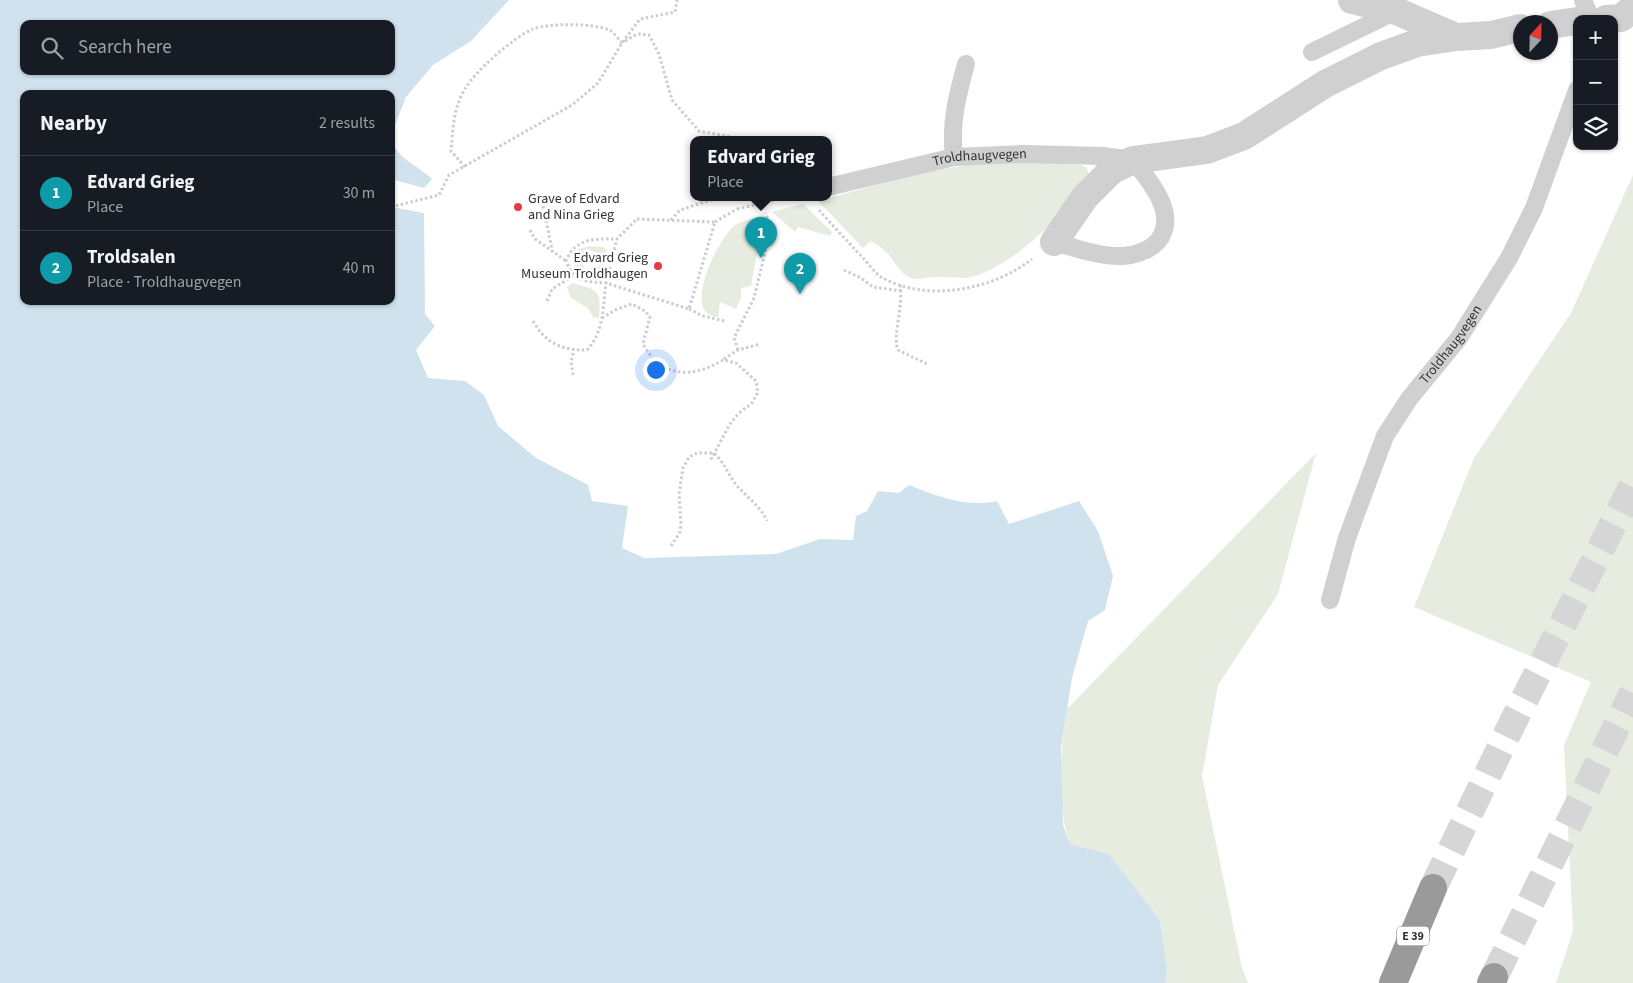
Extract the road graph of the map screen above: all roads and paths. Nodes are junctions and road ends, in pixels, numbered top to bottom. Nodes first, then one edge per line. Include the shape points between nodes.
1 (677, 0) edge
2 (1352, 0) edge
3 (1583, 0) edge
4 (1396, 11) junction
5 (1589, 15) edge
6 (1573, 22) edge
7 (1558, 24) edge
8 (1513, 30) edge
9 (1456, 37) junction
10 (622, 43) junction
11 (1312, 52) dead end
12 (966, 64) dead end
13 (1573, 101) edge
14 (718, 136) edge
15 (954, 157) junction
16 (1133, 160) junction
17 (465, 167) junction
18 (832, 186) edge
19 (542, 201) dead end
20 (708, 201) edge
21 (772, 201) edge
22 (813, 204) dead end
23 (395, 206) edge
24 (765, 212) dead end
25 (672, 220) junction
26 (715, 222) junction
27 (530, 230) dead end
28 (617, 239) junction
29 (1054, 242) junction
30 (554, 254) junction
31 (566, 261) junction
32 (844, 270) dead end
33 (574, 276) junction
34 (606, 283) junction
35 (900, 285) junction
36 (902, 291) junction
37 (547, 301) dead end
38 (689, 309) junction
39 (602, 318) junction
40 (725, 320) dead end
41 (534, 321) dead end
42 (760, 344) dead end
43 (574, 350) junction
44 (738, 350) junction
45 (723, 360) junction
46 (927, 364) dead end
47 (573, 375) dead end
48 (714, 453) junction
49 (710, 462) dead end
50 (768, 521) dead end
51 (671, 546) dead end
52 (1330, 600) dead end
53 (1434, 888) tunnel mouth
54 (1392, 983) edge

1 - 10 path via 676,12 640,19
2 - 4 street, Troldhaugvegen
3 - 5 lane
4 - 9 street, Troldhaugvegen
4 - 11 lane
6 - 7 street
8 - 9 street, Troldhaugvegen via 1492,35
9 - 16 street, Troldhaugvegen via 1418,43 1381,56 1325,84 1244,136 1207,150
10 - 14 path via 638,34 649,35 659,54 672,100 699,131
10 - 17 path via 598,83 572,105
10 - 17 path via 610,30 603,28 559,25 533,29 495,55 464,89 455,110 451,152
12 - 15 lane via 952,124
13 - 52 lane, Troldhaugvegen via 1534,208 1509,258 1459,338 1409,399 1384,436 1347,538
15 - 16 lane, Troldhaugvegen via 1024,154
15 - 18 lane, Troldhaugvegen
16 - 29 street, Troldhaugvegen via 1112,170 1085,197
16 - 29 lane via 1149,180 1166,219 1164,233 1155,245 1140,253 1122,256
17 - 23 path via 449,175 439,195
19 - 30 path
20 - 25 path via 680,210
21 - 26 path, bridge via 738,209
22 - 35 path via 880,276
24 - 44 path via 771,225 754,298 734,338
25 - 26 path
25 - 28 path via 637,219
26 - 38 path
27 - 30 path via 535,239
28 - 31 path via 579,242
28 - 34 path
29 - 35 path via 1023,266 986,284 956,290
30 - 31 path
31 - 33 path
32 - 36 path via 873,287
33 - 34 path
33 - 37 path via 552,289
34 - 38 path
34 - 39 path
35 - 36 path
36 - 46 path via 895,343 898,350
38 - 40 path via 703,316
39 - 43 path via 594,342 587,350
39 - 45 path via 632,304 645,311 650,317 643,344 650,358 669,370 686,373 706,370
41 - 43 path via 545,339
42 - 44 path
43 - 47 path via 571,362
44 - 45 path
45 - 48 path via 736,363 745,370 756,381 758,392 752,403 730,424
48 - 49 path
48 - 50 path
48 - 51 path via 697,453 689,457 683,468 679,494 680,532
53 - 54 highway, E 39

